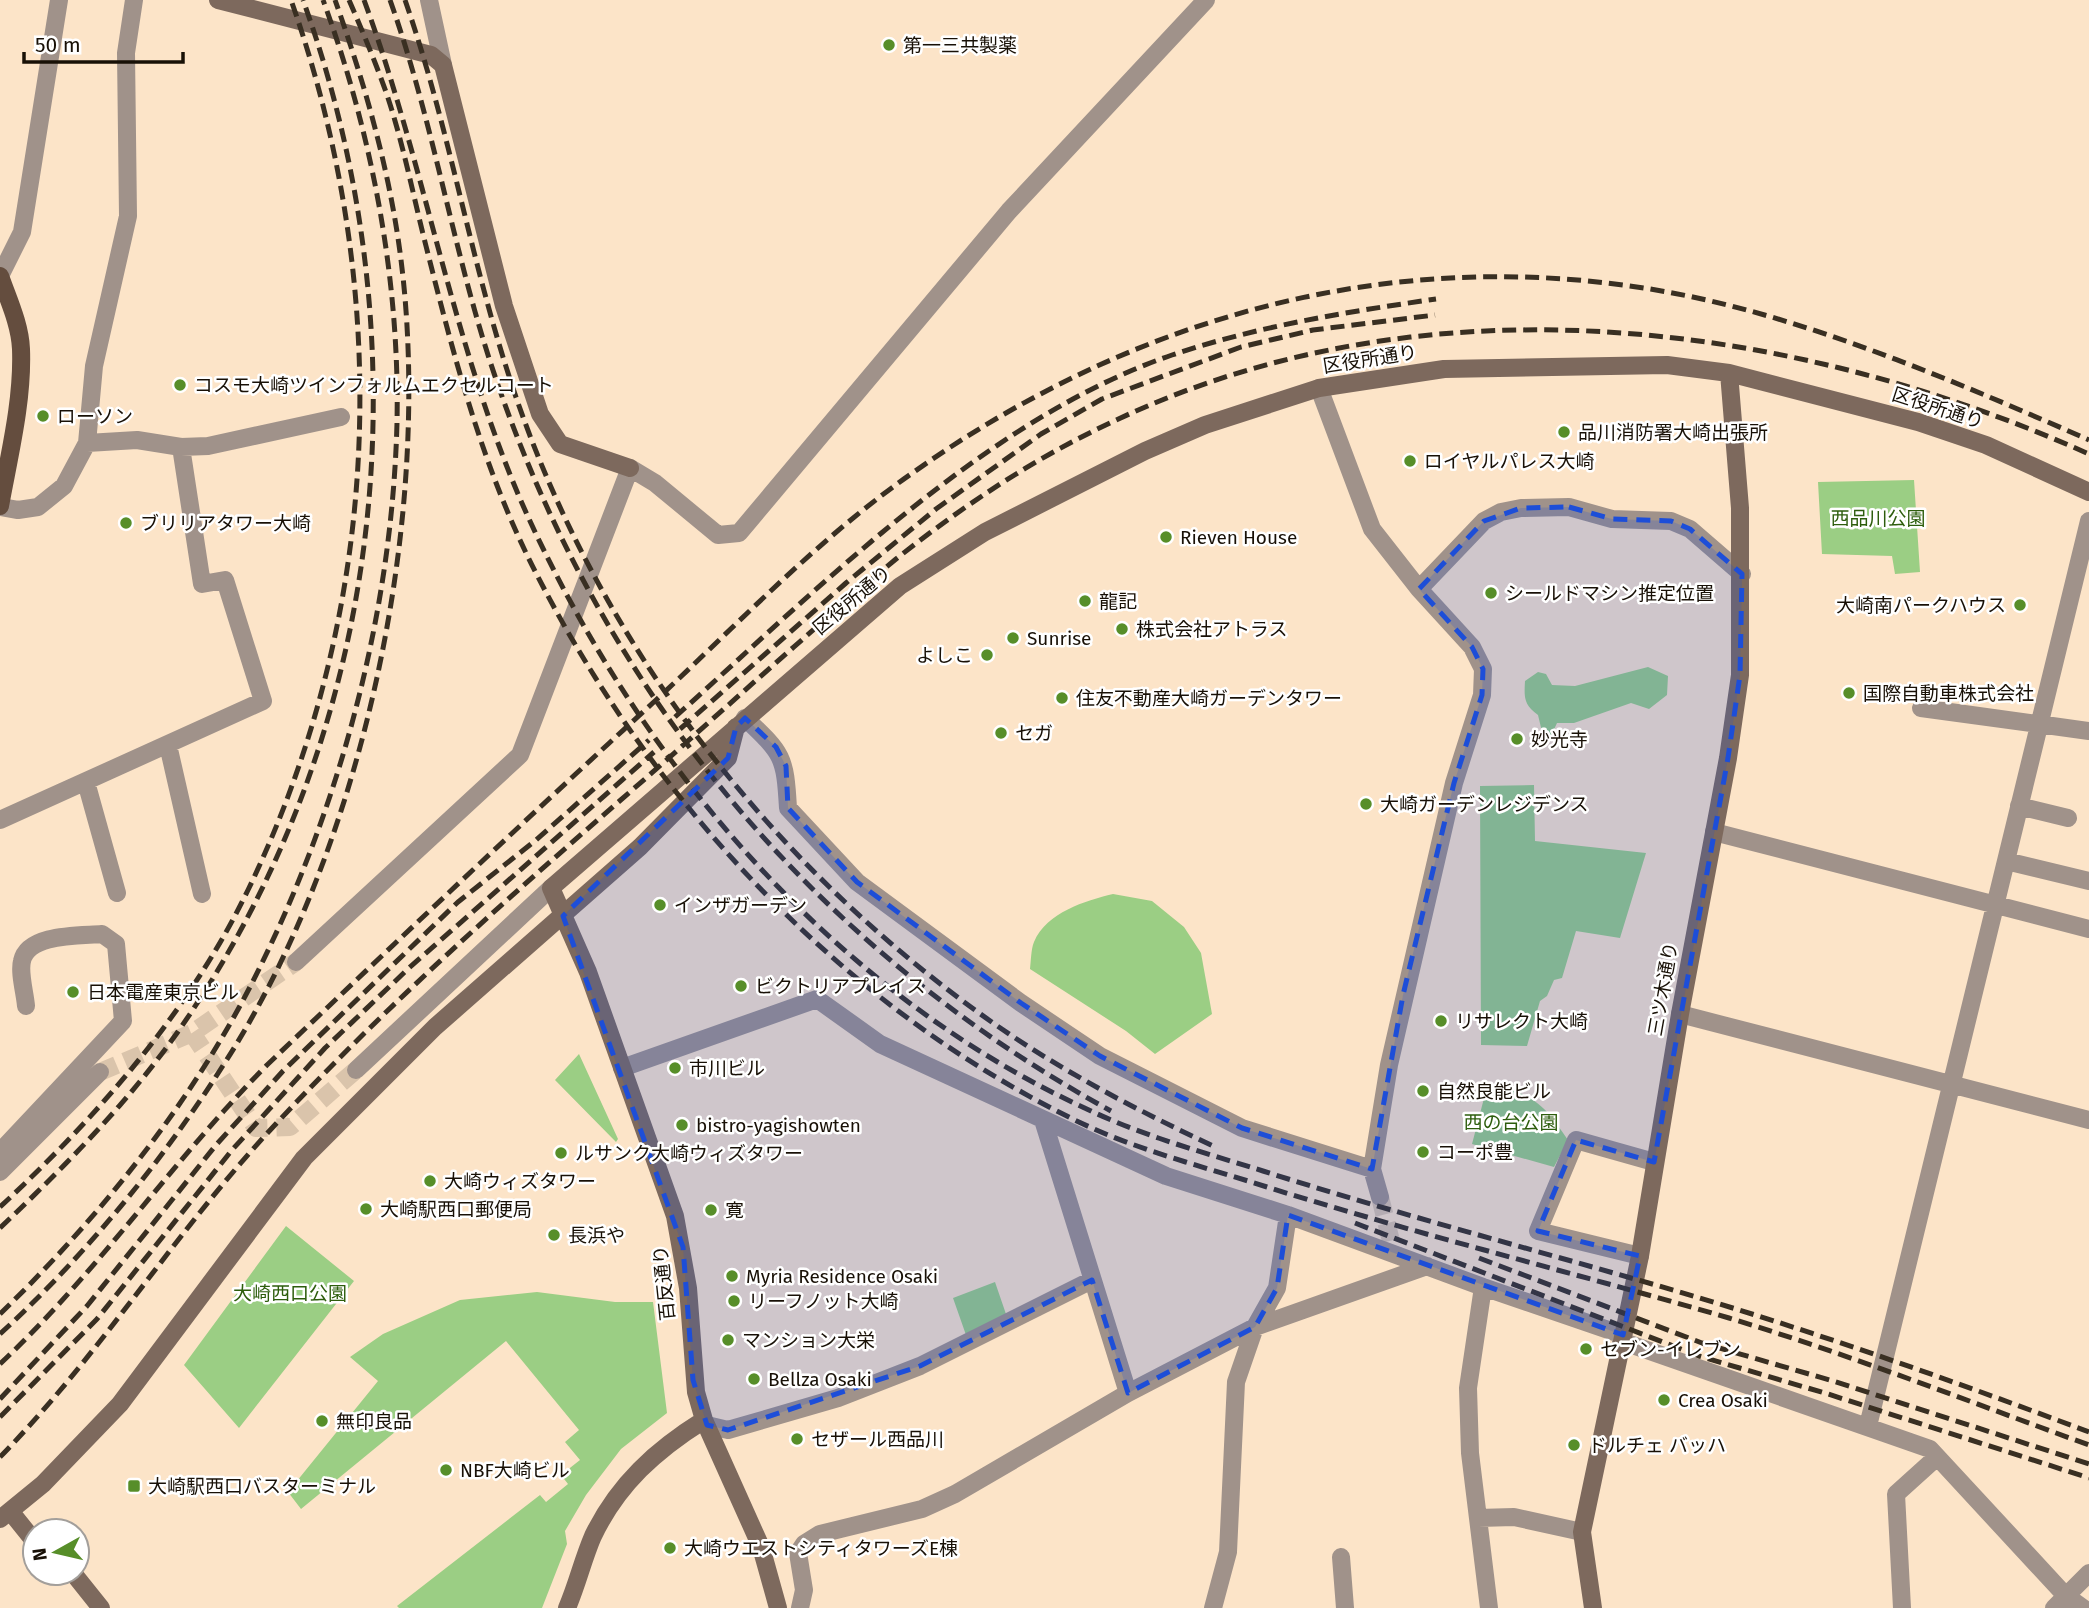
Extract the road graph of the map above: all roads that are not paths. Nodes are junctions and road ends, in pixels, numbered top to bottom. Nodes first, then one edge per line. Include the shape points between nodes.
1 (59, 0) edge
2 (134, 0) edge
3 (218, 0) edge
4 (429, 0) edge
5 (1206, 0) edge
6 (443, 65) junction
7 (0, 276) edge
8 (1729, 373) junction
9 (1319, 388) junction
10 (341, 417) dead end
11 (87, 443) junction
12 (181, 447) junction
13 (630, 468) junction
14 (2089, 492) edge
15 (0, 507) edge
16 (2089, 521) edge
17 (1742, 574) junction
18 (1419, 589) junction
19 (1921, 708) dead end
20 (741, 723) junction
21 (2039, 726) junction
22 (2089, 731) edge
23 (168, 745) junction
24 (86, 782) junction
25 (2020, 806) junction
26 (2067, 818) dead end
27 (0, 820) edge
28 (1714, 832) junction
29 (2006, 861) junction
30 (2089, 881) edge
31 (551, 888) junction
32 (117, 894) dead end
33 (202, 894) dead end
34 (1995, 905) junction
35 (563, 916) junction
36 (2089, 929) edge
37 (296, 962) tunnel mouth
38 (26, 1006) dead end
39 (1679, 1014) junction
40 (622, 1069) junction
41 (356, 1070) tunnel mouth
42 (100, 1072) tunnel mouth
43 (1951, 1085) junction
44 (2089, 1120) edge
45 (1043, 1121) junction
46 (0, 1152) edge
47 (1654, 1162) junction
48 (1372, 1169) junction
49 (0, 1172) edge
50 (1380, 1197) tunnel mouth
51 (1288, 1215) junction
52 (1640, 1256) junction
53 (1427, 1266) junction
54 (1092, 1280) junction
55 (1483, 1287) junction
56 (1255, 1327) junction
57 (1622, 1338) junction
58 (1128, 1393) junction
59 (705, 1423) junction
60 (1868, 1426) junction
61 (1937, 1457) junction
62 (13, 1513) edge
63 (1478, 1518) junction
64 (0, 1531) edge
65 (1582, 1532) junction
66 (1341, 1557) dead end
67 (2089, 1573) edge
68 (72, 1587) edge
69 (84, 1587) edge
70 (2060, 1602) edge
71 (89, 1608) edge
72 (101, 1608) edge
73 (567, 1608) edge
74 (778, 1608) edge
75 (800, 1608) edge
76 (1213, 1608) edge
77 (1345, 1608) edge
78 (1489, 1608) edge
79 (1593, 1608) edge
80 (1902, 1608) edge
81 (2083, 1608) edge

1 - 7 street via 22,232
2 - 11 street via 126,53 128,216 94,366
3 - 6 street via 430,55
4 - 6 street
5 - 13 street via 1009,211 739,533 718,535
6 - 13 street via 504,306 540,414 560,444
7 - 15 main road via 21,348
8 - 9 street, 区役所通り via 1667,365 1444,369
8 - 14 street, 区役所通り via 1918,422 1986,445
8 - 17 street, 三ツ木通り
9 - 18 street via 1371,529
9 - 20 street, 区役所通り via 1205,425 985,531 900,586
10 - 12 street via 208,446
11 - 12 street via 137,440
11 - 15 street via 64,486 38,507
12 - 23 street via 202,584 225,580 263,701
13 - 37 street via 520,755
16 - 21 street
17 - 18 street via 1690,529 1671,521 1612,519 1569,507 1521,508 1484,521
17 - 28 street, 三ツ木通り via 1740,675
18 - 48 street via 1472,647 1483,669 1482,695 1454,783 1403,995
19 - 21 street
20 - 31 street, 区役所通り
20 - 35 street via 728,758
20 - 48 street via 776,747 786,766 788,808 857,881 1021,1003 1100,1056 1242,1128
21 - 22 street
21 - 25 street
23 - 24 street
23 - 33 street
24 - 27 street
24 - 32 street
25 - 26 street
25 - 29 street
28 - 34 street
28 - 39 street, 三ツ木通り
29 - 30 street
29 - 34 street
31 - 35 street, 百反通り
31 - 41 street
34 - 36 street
34 - 43 street
35 - 40 street, 百反通り
35 - 62 street via 435,1027 303,1158 120,1404
38 - 46 street via 22,960 30,949 46,939 103,934 116,944 123,1021
39 - 43 street
39 - 47 street, 三ツ木通り
40 - 45 street via 817,999 880,1044
40 - 59 street, 百反通り via 678,1226 688,1288 693,1380
42 - 49 street
43 - 44 street
43 - 60 street
45 - 51 street via 1166,1176
45 - 54 street
47 - 52 street, 三ツ木通り
47 - 52 street via 1576,1140 1538,1230
48 - 50 street
51 - 53 street
51 - 56 street via 1277,1287
52 - 57 street, 三ツ木通り
53 - 55 street
53 - 56 street
54 - 58 street
54 - 59 street via 920,1366 838,1398 728,1430
55 - 57 street
55 - 63 street via 1468,1388
56 - 58 street
56 - 76 street via 1236,1382 1228,1552
57 - 60 street
57 - 65 street, 三ツ木通り
58 - 75 street via 955,1494 922,1509 812,1539 798,1553 804,1590
59 - 73 street via 651,1456 616,1495 593,1538
59 - 74 street, 百反通り via 761,1548
60 - 61 street via 1930,1449
61 - 70 street
61 - 80 street via 1896,1493
62 - 64 street
63 - 65 street via 1514,1517
63 - 78 street
65 - 79 street, 三ツ木通り
66 - 77 street
67 - 70 street
68 - 71 street
69 - 72 street
70 - 81 street

